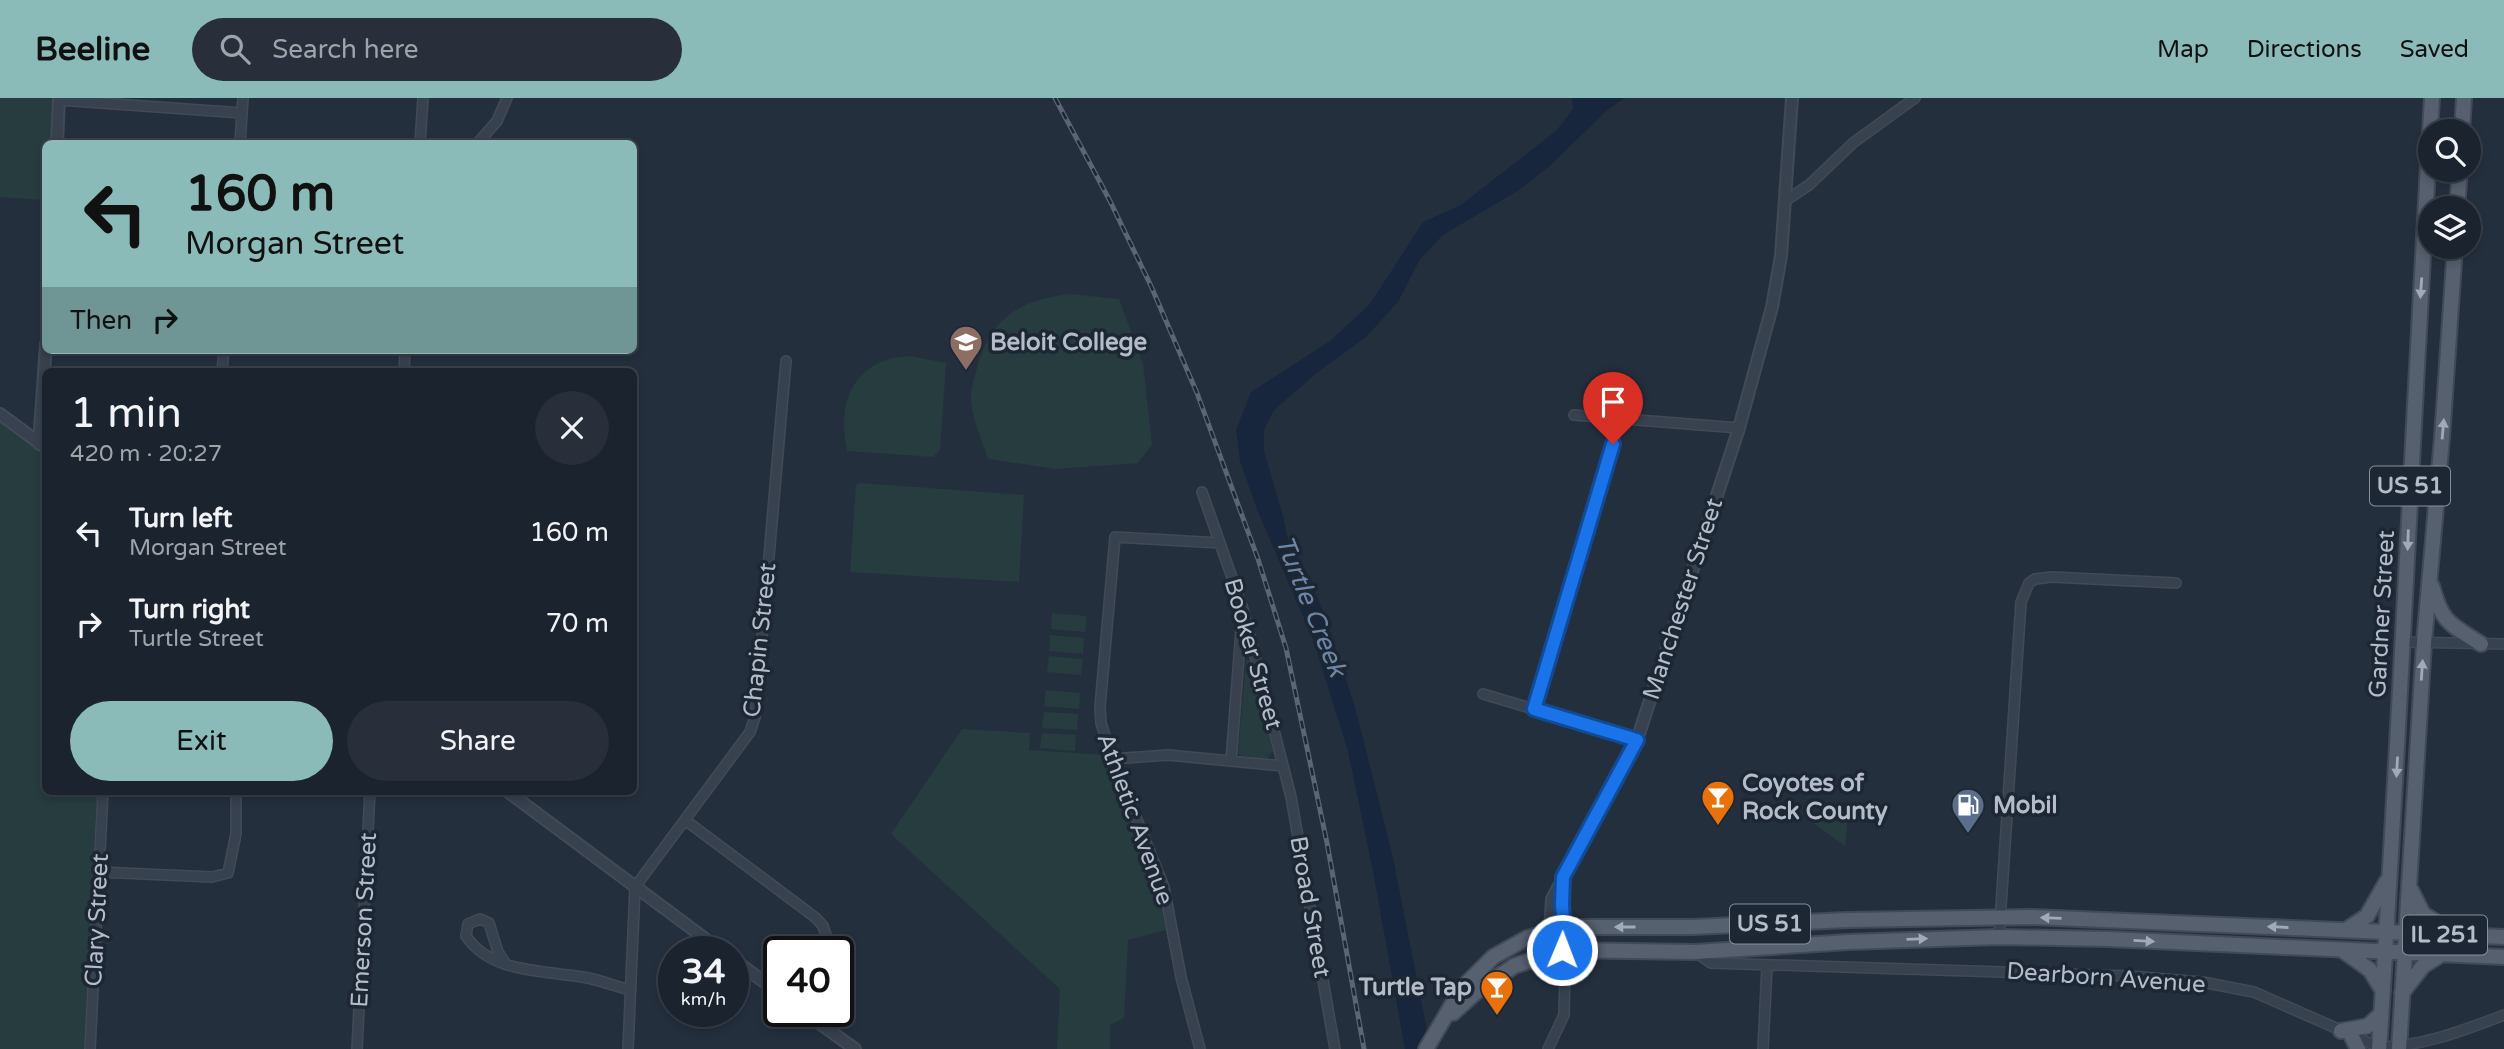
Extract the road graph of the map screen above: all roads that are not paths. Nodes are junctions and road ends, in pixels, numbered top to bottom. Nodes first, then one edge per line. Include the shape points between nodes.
1 (243, 98) edge
2 (423, 98) edge
3 (507, 98) edge
4 (1793, 98) edge
5 (1915, 98) edge
6 (2432, 98) edge
7 (2464, 98) edge
8 (59, 99) edge
9 (242, 113) junction
10 (2463, 119) edge
11 (57, 140) edge
12 (240, 140) edge
13 (420, 140) edge
14 (480, 140) edge
15 (1786, 201) junction
16 (2454, 259) edge
17 (786, 361) dead end
18 (0, 414) edge
19 (1574, 415) dead end
20 (1620, 418) junction
21 (1739, 428) junction
22 (42, 446) edge
23 (1202, 492) dead end
24 (1220, 543) junction
25 (2429, 576) junction
26 (2176, 583) dead end
27 (1243, 608) junction
28 (2404, 642) junction
29 (2424, 643) junction
30 (2481, 644) junction
31 (2504, 644) edge
32 (1483, 694) dead end
33 (1534, 709) junction
34 (1637, 740) junction
35 (1112, 759) junction
36 (1231, 761) junction
37 (1283, 766) junction
38 (103, 795) edge
39 (236, 795) edge
40 (370, 795) edge
41 (513, 795) edge
42 (685, 820) junction
43 (99, 872) junction
44 (2390, 873) junction
45 (2408, 884) junction
46 (635, 887) junction
47 (2000, 917) junction
48 (1557, 930) junction
49 (2346, 930) junction
50 (2386, 933) junction
51 (2405, 934) junction
52 (2458, 935) junction
53 (701, 936) edge
54 (824, 936) edge
55 (1999, 937) junction
56 (2504, 937) edge
57 (1562, 950) junction
58 (2341, 950) junction
59 (1696, 952) junction
60 (2385, 952) junction
61 (2404, 952) junction
62 (2442, 954) junction
63 (2504, 957) edge
64 (506, 964) junction
65 (1767, 966) junction
66 (631, 990) junction
67 (2383, 991) junction
68 (2402, 993) junction
69 (2381, 1014) junction
70 (2504, 1015) edge
71 (1440, 1026) junction
72 (825, 1027) edge
73 (2346, 1033) junction
74 (2379, 1048) edge
75 (2399, 1048) edge
76 (90, 1049) edge
77 (357, 1049) edge
78 (628, 1049) edge
79 (855, 1049) edge
80 (1200, 1049) edge
81 (1335, 1049) edge
82 (1426, 1049) edge
83 (1548, 1049) edge
84 (1763, 1049) edge
85 (2358, 1049) edge

1 - 9 street
2 - 13 street
3 - 14 street via 497,121
4 - 15 street, Manchester Street
5 - 15 street via 1853,143 1809,186
6 -> 28 main road, Gardner Street / US 51
7 - 10 main road
8 - 9 street
8 - 11 street
9 - 12 street
15 - 21 street, Manchester Street via 1772,307
25 -> 16 main road, Gardner Street / US 51
17 - 42 street, Chapin Street via 755,717 750,732
18 - 22 street
19 - 20 street
20 - 21 street
20 - 33 street
21 - 34 street, Manchester Street
23 - 24 street
24 - 27 street, Booker Street
24 - 35 street, Athletic Avenue via 1115,537 1100,708
25 - 29 main road, Gardner Street / US 51
25 - 30 main road via 2445,618
26 - 47 street via 2052,577 2035,579 2025,591
27 - 36 street
27 - 37 street, Booker Street
28 - 29 street
28 -> 44 main road, Gardner Street / US 51
29 - 30 street
45 -> 29 main road, Gardner Street / US 51
30 - 31 street
32 - 33 street
33 - 34 street
34 - 48 street, Manchester Street via 1563,877
35 - 36 street via 1168,755
35 - 80 street, Athletic Avenue via 1164,887
36 - 37 street
37 - 81 street, Broad Street
38 - 43 street, Clary Street
39 - 43 street via 236,834 228,873 212,877
40 - 77 street, Emerson Street
41 - 46 street
42 - 46 street, Chapin Street
42 - 54 street via 816,918
43 - 76 street, Clary Street
44 - 49 main road via 2367,916
44 - 50 main road, Gardner Street
45 - 51 main road, Gardner Street / US 51
45 - 52 main road via 2423,914
46 - 53 street
46 - 66 street
47 -> 48 main road, US 51
49 -> 47 main road, US 51
47 - 55 street
48 - 57 street, Manchester Street
48 - 71 main road, US 51 via 1527,938 1493,957 1462,988
49 - 50 main road, IL 251
50 - 51 main road, IL 251
50 - 60 main road, Gardner Street
51 - 52 main road, IL 251
51 - 61 main road, Gardner Street / US 51
52 - 56 main road, IL 251
55 -> 58 main road, US 51
59 -> 55 main road, US 51
57 - 59 main road, US 51
57 - 71 main road, US 51 via 1514,966 1476,992
57 - 83 street via 1564,1015
58 - 60 main road, US 51
58 - 67 main road via 2370,970
59 - 65 street, Dearborn Avenue via 1710,963
60 - 61 main road, US 51
60 - 67 main road, Gardner Street
61 - 62 main road, IL 251
61 - 68 main road, Gardner Street
62 - 63 main road, IL 251
62 - 68 main road via 2423,966
64 - 64 street via 489,923 480,919 468,924 469,941
64 - 66 street
65 - 73 street, Dearborn Avenue via 2202,982 2254,992
65 - 84 street
66 - 78 street
67 - 69 main road, Gardner Street
68 - 75 main road, Gardner Street
69 - 73 main road via 2368,1026
69 - 74 main road, Gardner Street
70 - 75 street, Dearborn Avenue
71 - 82 main road, US 51
72 - 79 street
73 - 74 street, Dearborn Avenue
73 - 85 main road
74 - 75 street, Dearborn Avenue

